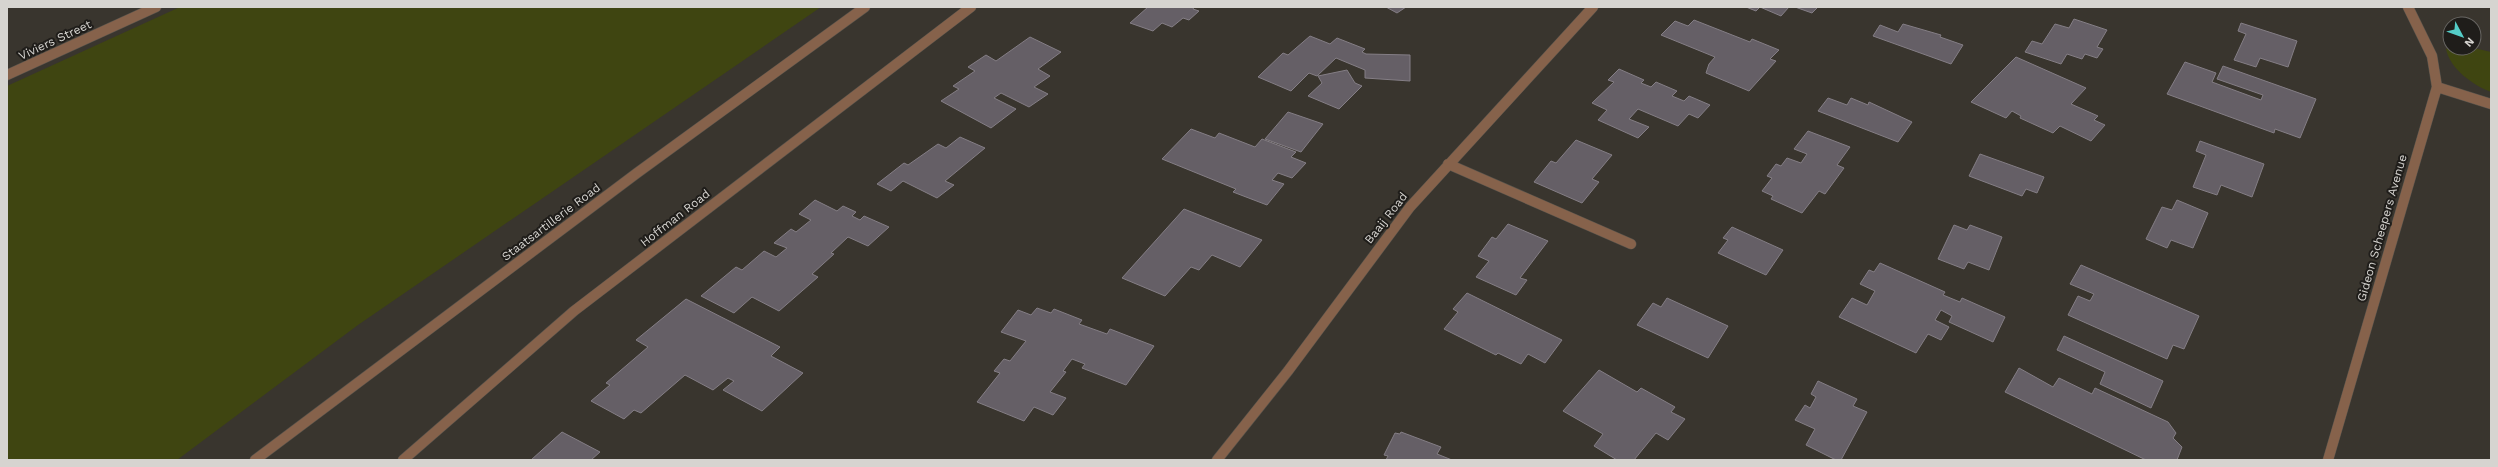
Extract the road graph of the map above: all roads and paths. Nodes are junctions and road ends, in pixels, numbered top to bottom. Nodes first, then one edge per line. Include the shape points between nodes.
1 (156, 7) edge
2 (865, 7) edge
3 (971, 7) edge
4 (1593, 7) edge
5 (2408, 7) edge
6 (7, 75) edge
7 (2437, 87) junction
8 (2491, 104) edge
9 (1448, 164) junction
10 (1631, 244) dead end
11 (255, 460) edge
12 (404, 460) edge
13 (1217, 460) edge
14 (2328, 460) edge

1 - 6 street, Viviers Street
2 - 11 street, Staatsartillerie Road via 638,173
3 - 12 street, Hoffman Road via 574,311
4 - 9 street, Baaij Road
5 - 7 street, Gideon Scheepers Avenue via 2433,58 2438,73
7 - 8 street
7 - 14 street, Gideon Scheepers Avenue
9 - 10 street
9 - 13 street, Baaij Road via 1410,207 1288,371

